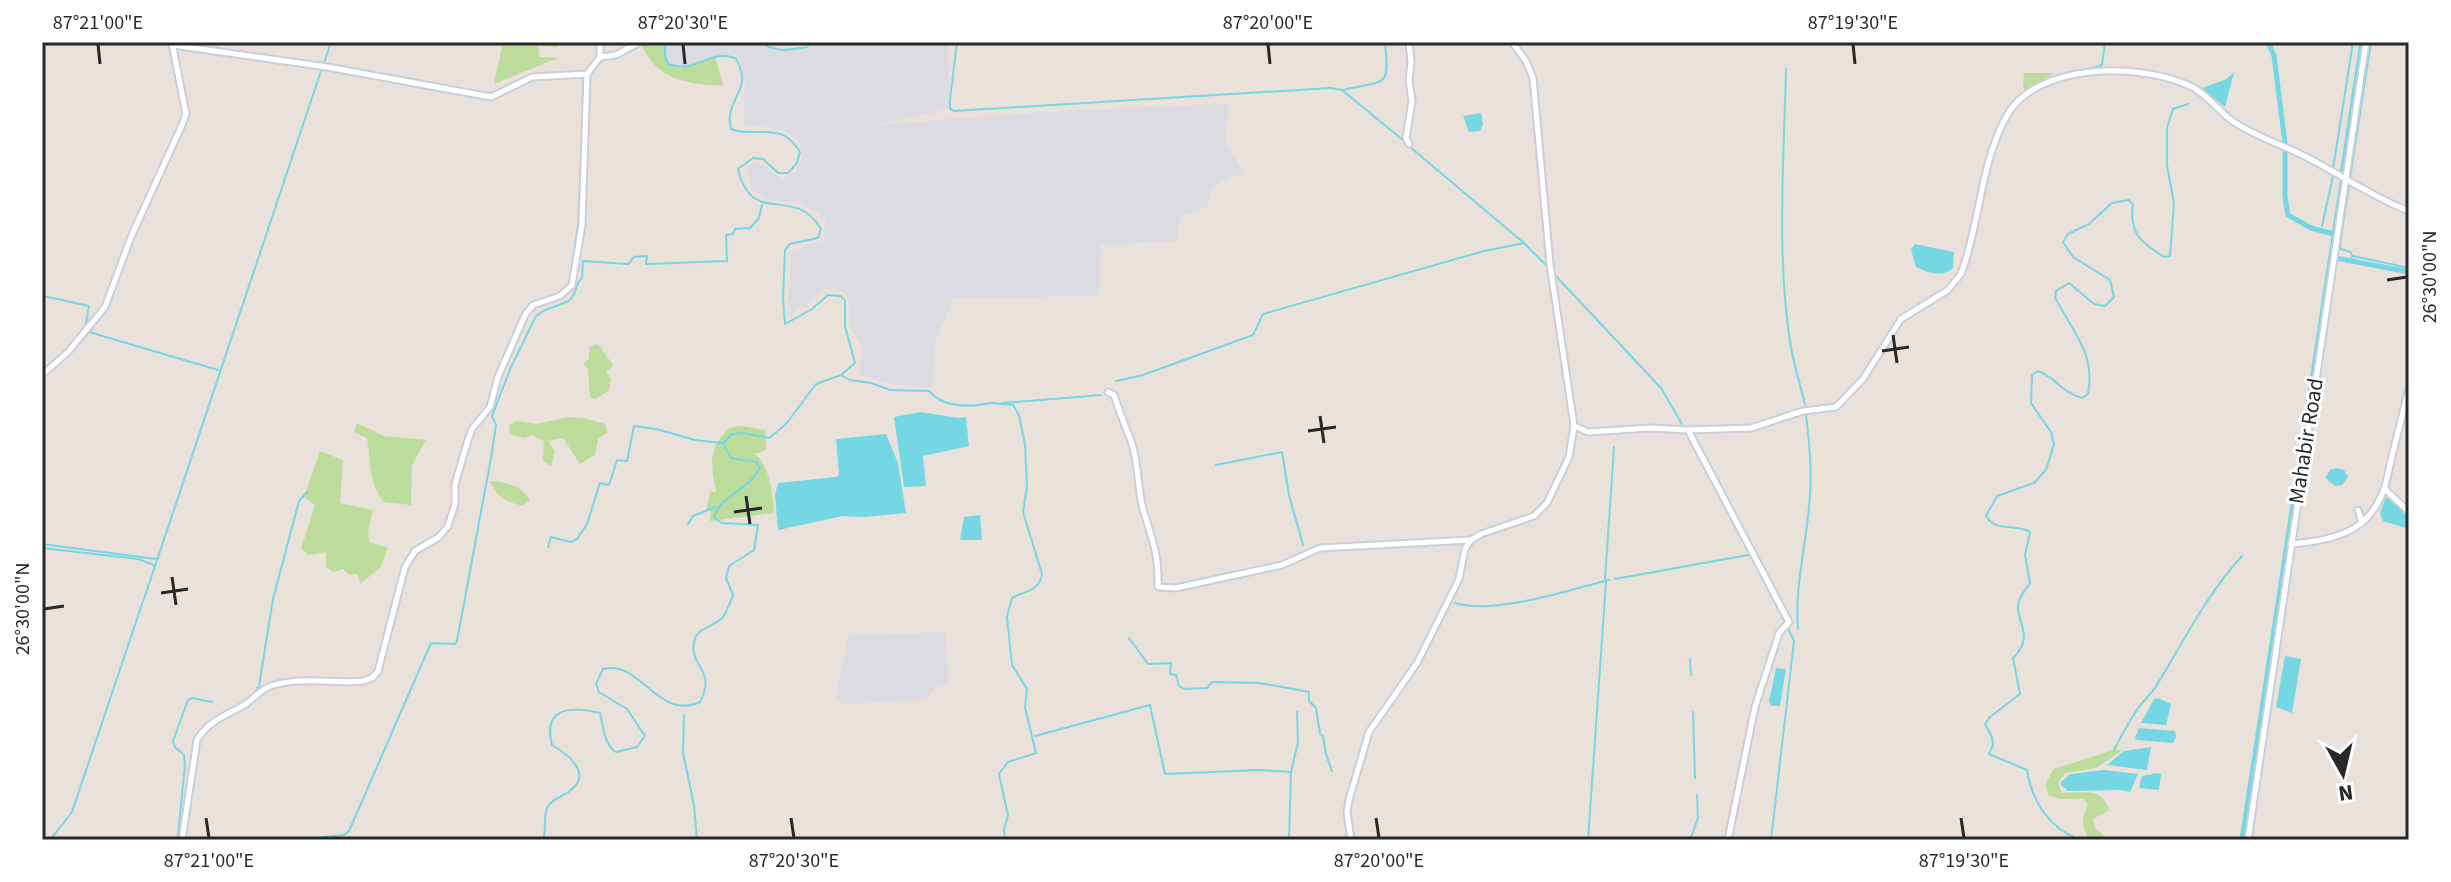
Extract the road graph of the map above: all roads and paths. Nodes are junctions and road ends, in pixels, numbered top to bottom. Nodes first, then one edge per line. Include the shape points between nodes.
1 (600, 42) edge
2 (640, 42) edge
3 (1409, 42) edge
4 (1512, 42) edge
5 (2366, 42) edge
6 (172, 44) edge
7 (600, 57) junction
8 (587, 74) junction
9 (1409, 144) dead end
10 (2346, 179) junction
11 (2409, 211) edge
12 (42, 375) edge
13 (2409, 388) edge
14 (1108, 392) dead end
15 (1574, 426) junction
16 (1688, 430) junction
17 (2386, 490) junction
18 (2358, 510) dead end
19 (2409, 512) edge
20 (2362, 522) junction
21 (1471, 540) junction
22 (2291, 544) junction
23 (182, 840) edge
24 (1351, 840) edge
25 (1728, 840) edge
26 (2248, 840) edge

1 - 7 street
2 - 7 street
3 - 9 street
4 - 15 street via 1533,78 1550,264
5 - 10 street, Mahabir Road
6 - 8 street via 491,97 532,77
6 - 12 street via 186,114 182,125 105,307
7 - 8 street
8 - 23 street via 582,225 572,285 560,296 533,305 525,315 490,407 472,429 448,526 415,551 405,567 378,671 364,681 269,686 214,720 197,740
10 - 11 street
10 - 16 street via 2232,121 2196,89 2164,77 2113,70 2056,80 2021,99 2006,118 1955,283 1901,319 1852,392 1836,407 1803,411 1762,426
10 - 22 street, Mahabir Road
13 - 17 street
14 - 21 street via 1114,395 1132,442 1140,496 1155,541 1158,587 1176,588 1282,565 1320,548
15 - 16 street via 1588,432
15 - 21 street via 1569,457 1547,503 1523,522
16 - 25 street via 1789,622 1779,633 1755,707
17 - 19 street
17 - 20 street
18 - 20 street
20 - 22 street via 2325,541
21 - 24 street via 1459,579 1417,663 1369,732 1349,800
22 - 26 street, Mahabir Road

